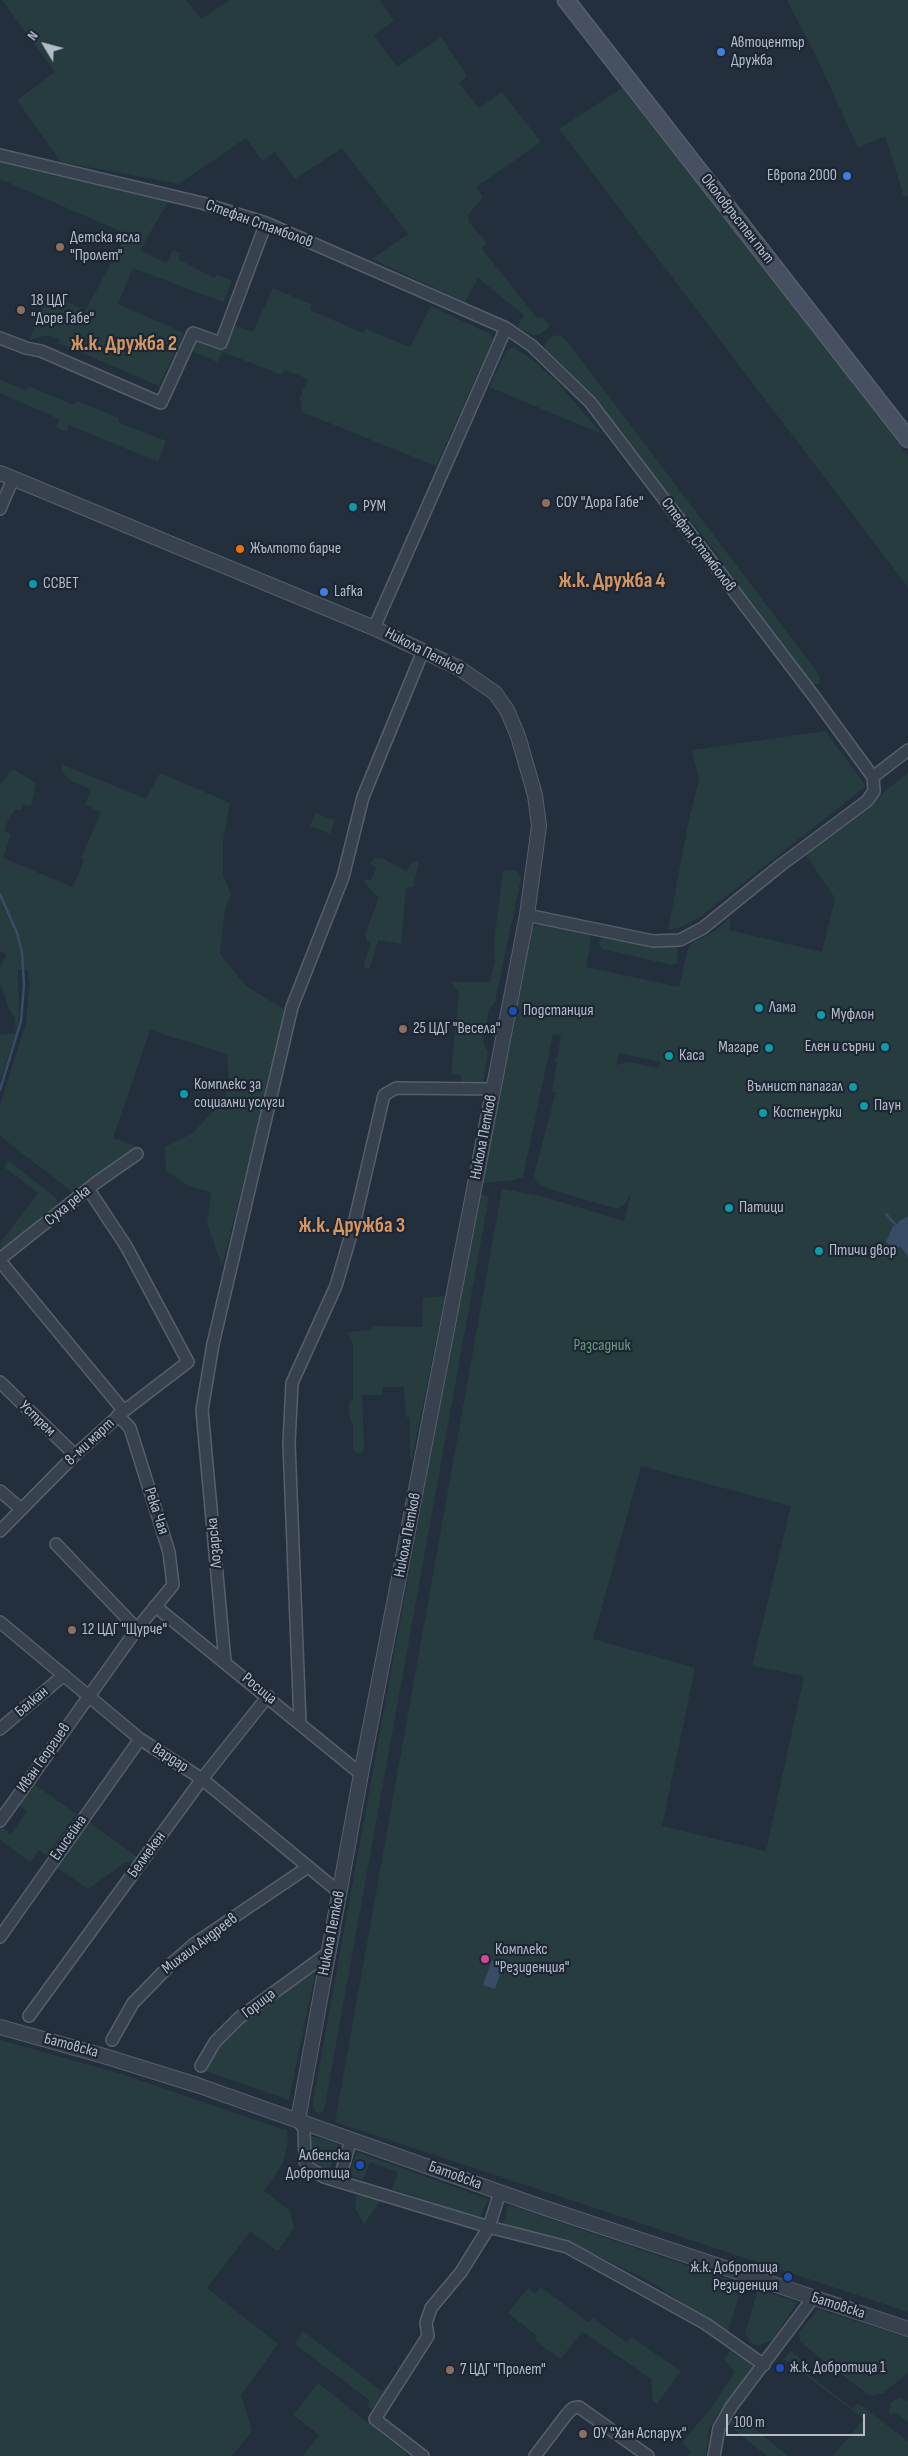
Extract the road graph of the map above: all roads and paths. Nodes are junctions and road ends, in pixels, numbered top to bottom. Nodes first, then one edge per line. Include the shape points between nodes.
1 (566, 0) edge
2 (0, 155) edge
3 (266, 223) junction
4 (506, 328) junction
5 (0, 338) edge
6 (908, 439) edge
7 (0, 473) edge
8 (13, 479) junction
9 (0, 509) edge
10 (374, 628) junction
11 (423, 651) junction
12 (908, 750) edge
13 (873, 777) junction
14 (527, 915) junction
15 (493, 1089) junction
16 (137, 1154) dead end
17 (89, 1190) junction
18 (0, 1260) edge
19 (0, 1382) edge
20 (121, 1413) junction
21 (75, 1455) junction
22 (0, 1491) edge
23 (21, 1509) junction
24 (0, 1531) edge
25 (56, 1544) dead end
26 (155, 1606) junction
27 (0, 1622) edge
28 (137, 1629) junction
29 (225, 1662) junction
30 (64, 1675) junction
31 (88, 1696) junction
32 (268, 1696) junction
33 (300, 1723) junction
34 (0, 1729) edge
35 (140, 1739) junction
36 (362, 1774) junction
37 (202, 1779) junction
38 (0, 1821) edge
39 (308, 1867) junction
40 (340, 1893) junction
41 (0, 1937) edge
42 (328, 1953) junction
43 (29, 2016) dead end
44 (0, 2027) edge
45 (112, 2040) dead end
46 (201, 2066) dead end
47 (302, 2096) junction
48 (272, 2111) junction
49 (298, 2120) junction
50 (351, 2140) junction
51 (339, 2181) junction
52 (500, 2192) junction
53 (489, 2227) junction
54 (813, 2298) junction
55 (908, 2329) edge
56 (764, 2365) junction
57 (423, 2456) edge
58 (535, 2456) edge
59 (648, 2456) edge
60 (714, 2456) edge

1 - 6 main road, Околовръстен път
2 - 3 street, Стефан Стамболов via 202,203
3 - 4 street, Стефан Стамболов
3 - 5 street via 221,343 192,333 161,403 41,351
4 - 10 street
4 - 13 street, Стефан Стамболов via 532,346 590,402
7 - 8 street, Никола Петков
8 - 9 street
8 - 10 street, Никола Петков
10 - 11 street, Никола Петков
11 - 14 street, Никола Петков via 459,668 495,693 507,710 518,736 535,795 539,826
11 - 29 street, Лозарска via 363,797 343,877 292,1007 213,1344 202,1410
12 - 13 street
13 - 14 street via 874,791 867,801 703,928 680,940 653,941
14 - 15 street, Никола Петков
15 - 33 street via 396,1088 384,1095 336,1286 292,1383 289,1443
15 - 36 street, Никола Петков
16 - 17 street, Суха река
17 - 18 street, Суха река
17 - 20 street, 8-ми март via 126,1246 188,1362
18 - 20 street, Река Чая
19 - 21 street, Устрем
20 - 21 street, 8-ми март
20 - 26 street, Река Чая via 130,1428 170,1552 173,1584
21 - 23 street, 8-ми март
22 - 23 street
23 - 24 street, 8-ми март
25 - 28 street
26 - 28 street
26 - 29 street, Росица
27 - 30 street, Вардар
28 - 31 street
29 - 32 street, Росица
30 - 31 street, Вардар
30 - 34 street, Балкан
31 - 35 street, Вардар
31 - 38 street, Иван Георгиев
32 - 33 street, Росица
32 - 37 street, Белмекен
33 - 36 street, Росица
35 - 37 street, Вардар
35 - 41 street, Елисейна
36 - 40 street, Никола Петков
37 - 39 street, Вардар
37 - 43 street, Белмекен
39 - 40 street, Вардар
39 - 45 street, Михаил Андреев via 194,1944 171,1964 133,2003
40 - 42 street, Никола Петков
42 - 46 street, Горица via 239,2018 215,2042
42 - 47 street, Никола Петков
44 - 48 street, Батовска via 104,2056
47 - 48 street via 289,2107
47 - 49 street, Никола Петков
48 - 49 street, Батовска
49 - 50 street, Батовска
49 - 51 street via 304,2129 303,2154 309,2168
50 - 51 street
50 - 52 street, Батовска
51 - 53 street
52 - 53 street
52 - 54 street, Батовска
53 - 56 street via 567,2247 706,2324
53 - 57 street via 461,2272 432,2308 426,2323 428,2336 375,2419
54 - 55 street, Батовска
54 - 56 street
56 - 60 street via 719,2428
58 - 59 street via 567,2414 579,2407

